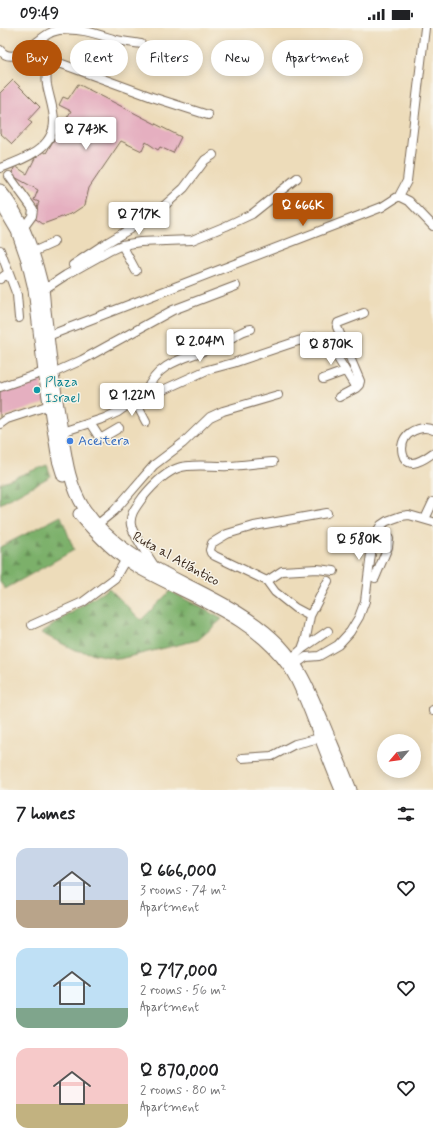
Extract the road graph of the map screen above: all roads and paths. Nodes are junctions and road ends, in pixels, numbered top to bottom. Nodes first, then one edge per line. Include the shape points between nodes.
1 (425, 28) edge
2 (136, 43) edge
3 (0, 50) edge
4 (208, 115) dead end
5 (213, 155) dead end
6 (0, 168) edge
7 (9, 176) dead end
8 (297, 178) dead end
9 (0, 190) edge
10 (399, 196) junction
11 (0, 202) edge
12 (433, 226) edge
13 (24, 227) junction
14 (54, 241) dead end
15 (122, 246) junction
16 (0, 250) edge
17 (33, 252) junction
18 (136, 272) dead end
19 (8, 273) junction
20 (0, 279) edge
21 (236, 286) dead end
22 (43, 288) junction
23 (364, 313) dead end
24 (19, 318) dead end
25 (251, 328) dead end
26 (48, 336) junction
27 (345, 371) junction
28 (48, 372) junction
29 (323, 379) dead end
30 (0, 387) edge
31 (356, 388) junction
32 (146, 392) junction
33 (278, 394) dead end
34 (339, 397) dead end
35 (135, 401) junction
36 (50, 405) junction
37 (146, 422) dead end
38 (90, 423) junction
39 (0, 424) edge
40 (119, 428) dead end
41 (433, 430) edge
42 (62, 432) junction
43 (433, 453) edge
44 (273, 462) dead end
45 (433, 502) edge
46 (327, 513) dead end
47 (429, 521) edge
48 (98, 524) junction
49 (381, 525) junction
50 (126, 559) junction
51 (155, 567) junction
52 (334, 571) dead end
53 (375, 578) dead end
54 (267, 580) junction
55 (328, 581) dead end
56 (310, 616) junction
57 (32, 625) dead end
58 (328, 631) dead end
59 (302, 649) junction
60 (294, 661) junction
61 (320, 738) junction
62 (242, 758) dead end
63 (341, 790) edge
64 (351, 790) edge

1 - 10 street via 407,181
2 - 3 street via 114,40 79,28 61,29 50,33 18,55 9,56
4 - 6 street via 62,64 50,64 46,80 54,130 50,140 35,153
5 - 22 street via 205,160 184,188 155,214 103,245
7 - 13 street via 33,209 32,216
8 - 15 street via 252,214 197,238 140,242
9 - 13 highway, Ruta al Atlántico
10 - 12 street via 409,200
10 - 26 street via 382,207
11 - 28 highway, Ruta al Atlántico via 17,231 27,260
13 - 17 highway, Ruta al Atlántico
14 - 17 street
15 - 18 street
15 - 22 street
16 - 19 street
17 - 22 highway, Ruta al Atlántico
19 - 20 street
19 - 24 street via 17,295
21 - 28 street via 173,310 82,360
22 - 26 highway, Ruta al Atlántico
23 - 31 street via 338,323 337,327 360,381
25 - 32 street via 224,342 172,362 156,375
26 - 28 highway, Ruta al Atlántico
27 - 29 street
27 - 31 street
27 - 32 street via 328,342 317,337 293,342 233,364 207,370 163,390
28 - 30 street
28 - 36 highway, Ruta al Atlántico
28 - 42 highway, Ruta al Atlántico
31 - 34 street
32 - 35 street
33 - 48 street via 210,417 183,443 154,464 122,502
35 - 37 street
35 - 38 street via 105,418
36 - 39 street via 7,419
36 - 50 highway, Ruta al Atlántico via 58,460 66,488 77,512 95,534
38 - 40 street via 102,438
38 - 42 street
41 - 43 street via 421,428 406,437 402,454 412,463 421,461
42 - 48 highway, Ruta al Atlántico via 73,485 84,508
44 - 51 street via 178,468 151,487 133,512 131,526
45 - 47 street
46 - 54 street via 254,526 227,534 212,543 211,554
47 - 49 street via 409,515 394,517
48 - 51 highway, Ruta al Atlántico via 135,556
49 - 53 street via 389,539
49 - 60 street via 373,538 365,601 350,632 338,645 319,656
50 - 57 street via 115,578 83,602
50 - 61 highway, Ruta al Atlántico via 224,611 274,649 290,668
51 - 60 highway, Ruta al Atlántico via 227,604 256,623
52 - 54 street via 282,571
54 - 56 street via 275,592
55 - 56 street
56 - 59 street
58 - 59 street
59 - 60 street
60 - 64 highway, Ruta al Atlántico via 308,687
61 - 62 street via 295,744 272,756
61 - 63 highway, Ruta al Atlántico

